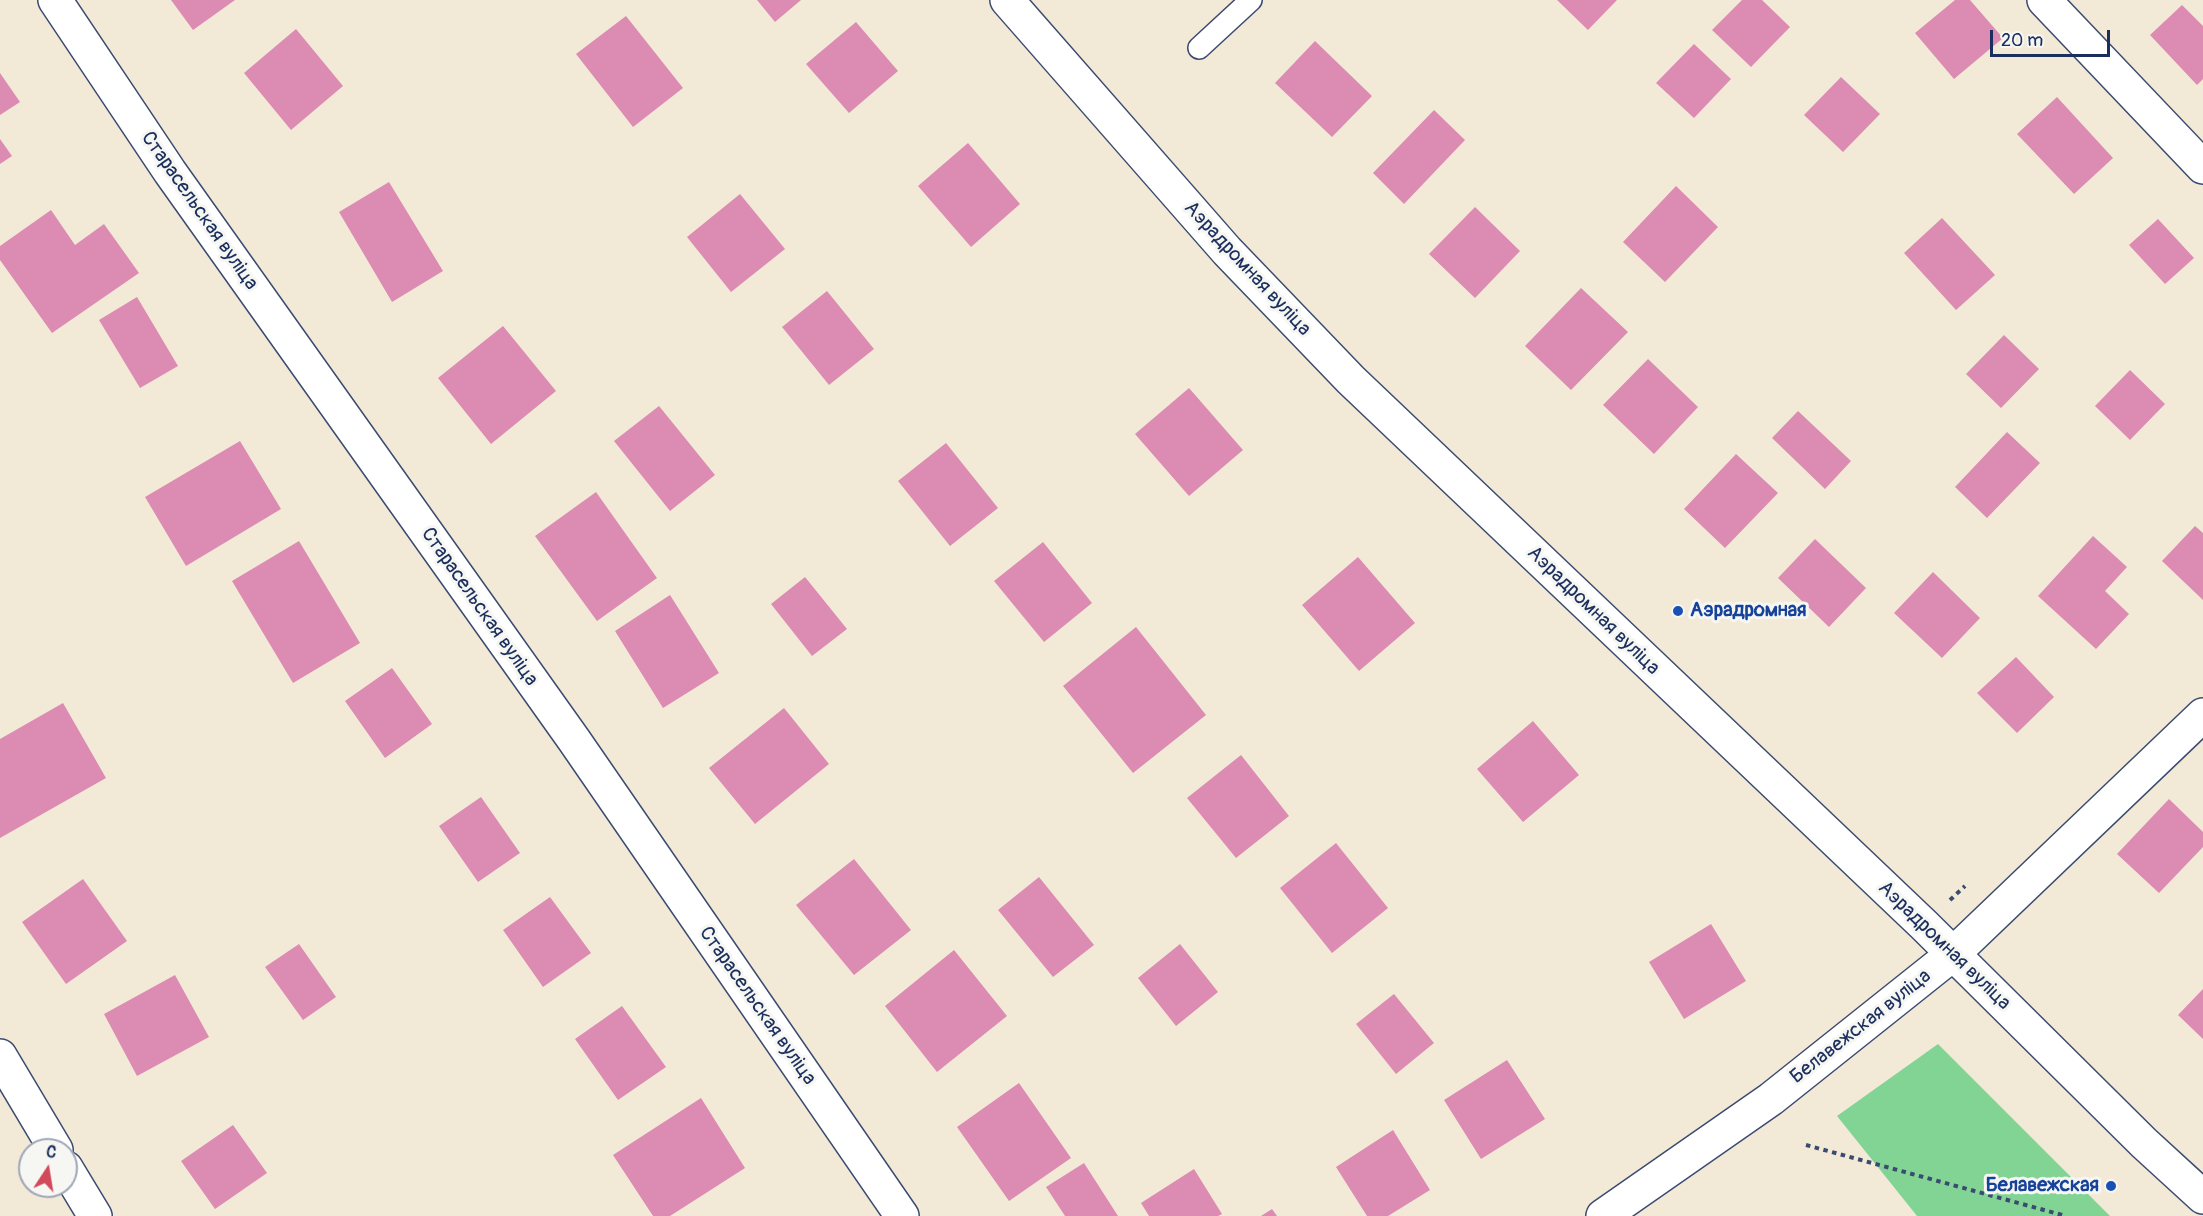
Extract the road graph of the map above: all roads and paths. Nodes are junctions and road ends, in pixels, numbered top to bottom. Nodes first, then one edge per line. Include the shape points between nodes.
1 (55, 0) edge
2 (1007, 0) edge
3 (1251, 0) edge
4 (2044, 0) edge
5 (1198, 48) dead end
6 (2203, 167) edge
7 (2203, 715) edge
8 (1953, 954) junction
9 (0, 1056) edge
10 (49, 1138) edge
11 (1806, 1145) dead end
12 (78, 1189) edge
13 (2203, 1197) edge
14 (94, 1216) edge
15 (902, 1216) edge
16 (1603, 1216) edge
17 (2066, 1216) edge

1 - 15 street, Старасельская вуліца via 170,172 574,740
2 - 8 street, Аэрадромная вуліца via 1227,251 1352,380
3 - 5 lane
4 - 6 street
7 - 8 street, Белавежская вуліца
8 - 13 street, Аэрадромная вуліца
8 - 16 street, Белавежская вуліца via 1771,1099
9 - 10 street
11 - 17 path
12 - 14 street

